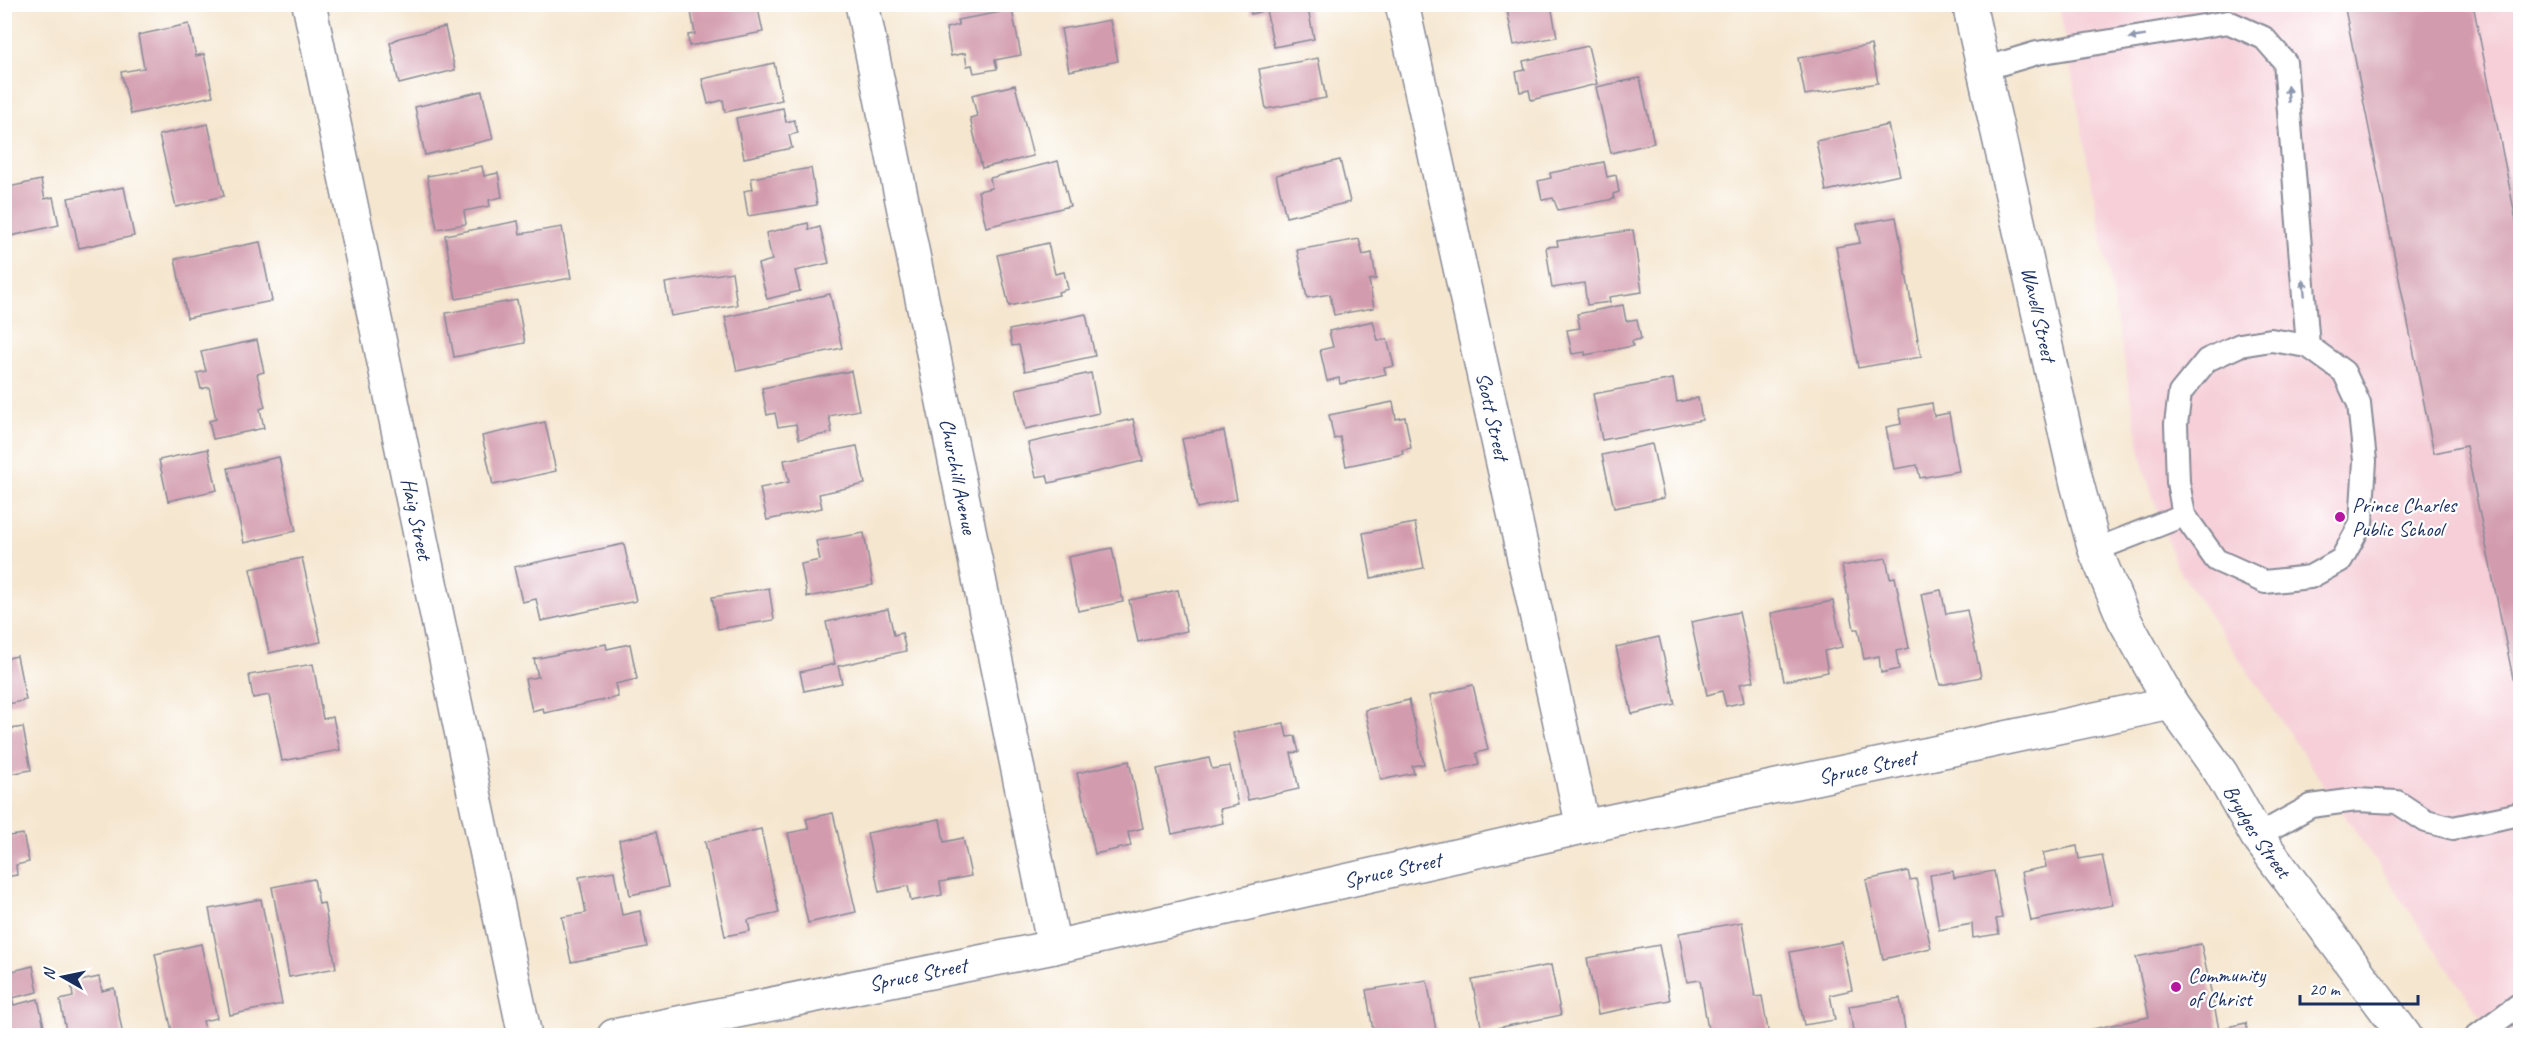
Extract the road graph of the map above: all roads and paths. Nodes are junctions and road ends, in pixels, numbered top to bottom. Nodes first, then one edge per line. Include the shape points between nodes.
1 (309, 4) edge
2 (862, 4) edge
3 (1402, 4) edge
4 (1969, 4) edge
5 (1983, 69) junction
6 (2308, 346) junction
7 (2184, 515) junction
8 (2096, 550) junction
9 (2124, 619) joint
10 (2170, 702) junction
11 (2520, 813) edge
12 (1583, 827) junction
13 (2257, 836) junction
14 (1054, 947) junction
15 (2520, 1004) edge
16 (525, 1035) edge
17 (614, 1035) edge
18 (2405, 1035) edge
19 (2477, 1035) edge

1 - 16 street, Haig Street
2 - 14 street, Churchill Avenue
3 - 12 street, Scott Street
4 - 5 street, Wavell Street
6 -> 5 lane via 2285,62 2264,39 2228,22 2037,53
5 - 8 street, Wavell Street via 2077,484
6 - 7 lane via 2271,340 2240,345 2207,360 2180,393 2176,424 2178,482
6 - 7 lane via 2344,372 2359,404 2365,461 2361,524 2341,560 2310,578 2265,582 2216,560
7 - 8 lane
8 - 9 street, Wavell Street
9 - 10 street, Brydges Street
10 - 12 street, Spruce Street
10 - 13 street, Brydges Street via 2221,773
11 - 13 lane via 2453,828 2426,821 2397,802 2356,800 2311,807
12 - 14 street, Spruce Street
13 - 18 street, Brydges Street
14 - 17 street, Spruce Street
15 - 19 lane

